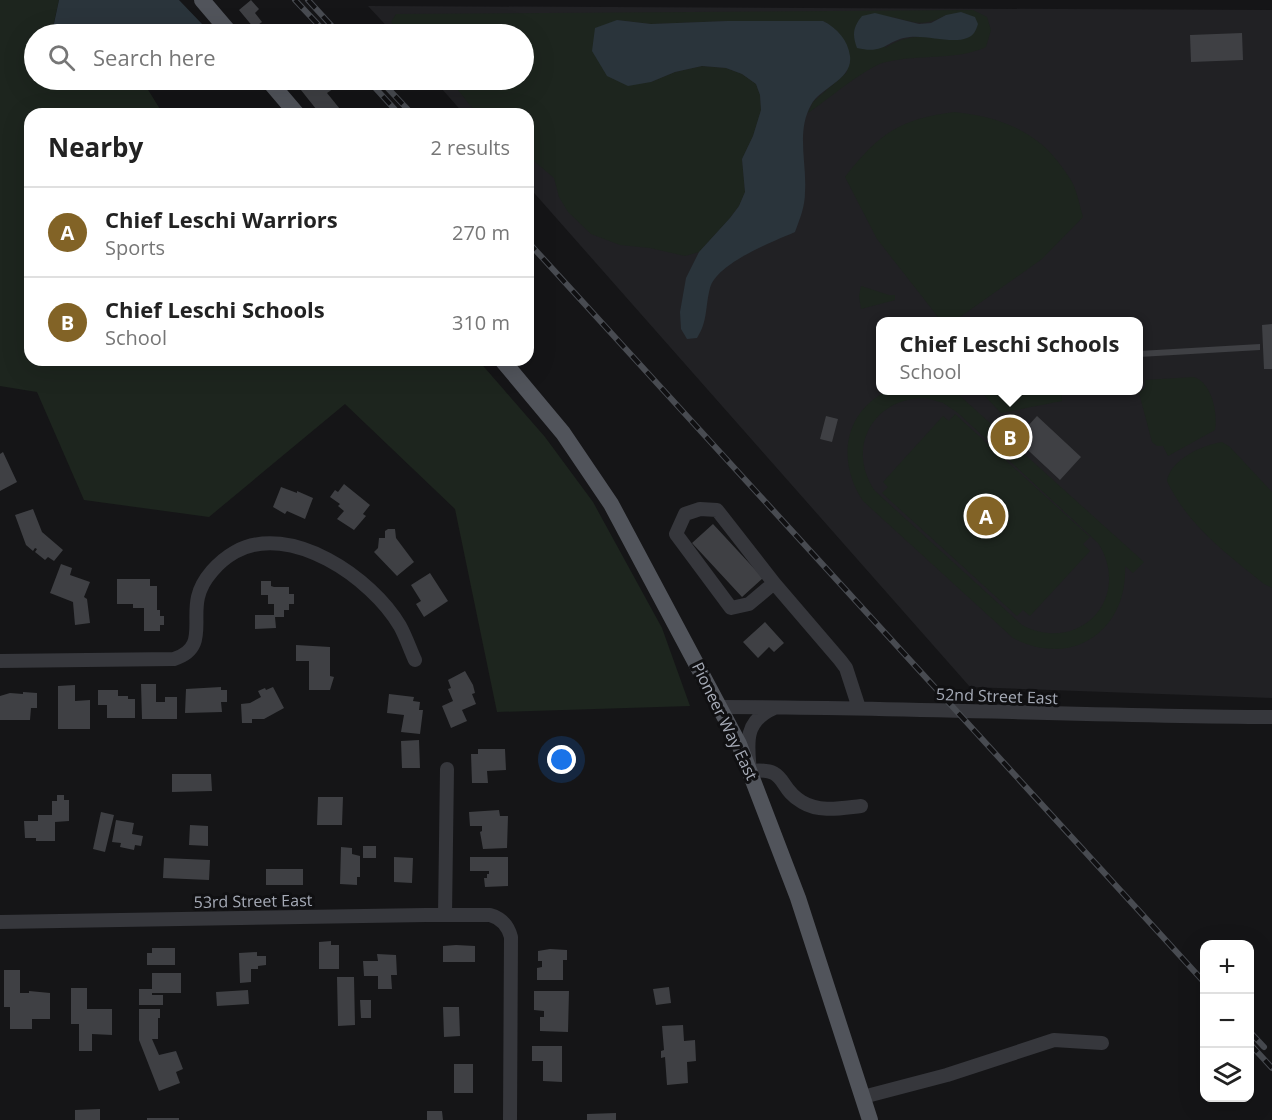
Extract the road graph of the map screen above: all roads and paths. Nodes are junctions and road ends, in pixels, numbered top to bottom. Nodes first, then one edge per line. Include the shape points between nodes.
1 (202, 0) edge
2 (222, 24) edge
3 (277, 90) edge
4 (292, 108) edge
5 (507, 366) edge
6 (774, 583) junction
7 (415, 660) dead end
8 (0, 661) edge
9 (720, 706) junction
10 (779, 706) junction
11 (859, 708) junction
12 (1272, 717) edge
13 (447, 769) dead end
14 (750, 771) junction
15 (861, 806) dead end
16 (445, 915) junction
17 (0, 922) edge
18 (1102, 1043) dead end
19 (863, 1097) junction
20 (510, 1120) edge
21 (870, 1120) edge

1 - 2 main road
3 - 4 main road
5 - 9 main road, Pioneer Way East via 563,433 611,504
6 - 6 street via 717,510 700,509 685,514 676,534 731,608 750,604
6 - 11 street via 846,668
7 - 8 street via 400,626 359,581 312,551 279,543 237,551 213,571 198,597 196,641 182,657
9 - 10 street, 52nd Street East
9 - 14 main road, Pioneer Way East
10 - 11 street, 52nd Street East
10 - 14 street via 760,716 751,728
11 - 12 street, 52nd Street East
13 - 16 street
14 - 15 street via 769,770 792,794 819,808
14 - 19 main road, Pioneer Way East via 798,897
16 - 17 street, 53rd Street East
16 - 20 street, 53rd Street East via 490,915 498,917 510,930
18 - 19 street via 1054,1040
19 - 21 main road, Pioneer Way East

